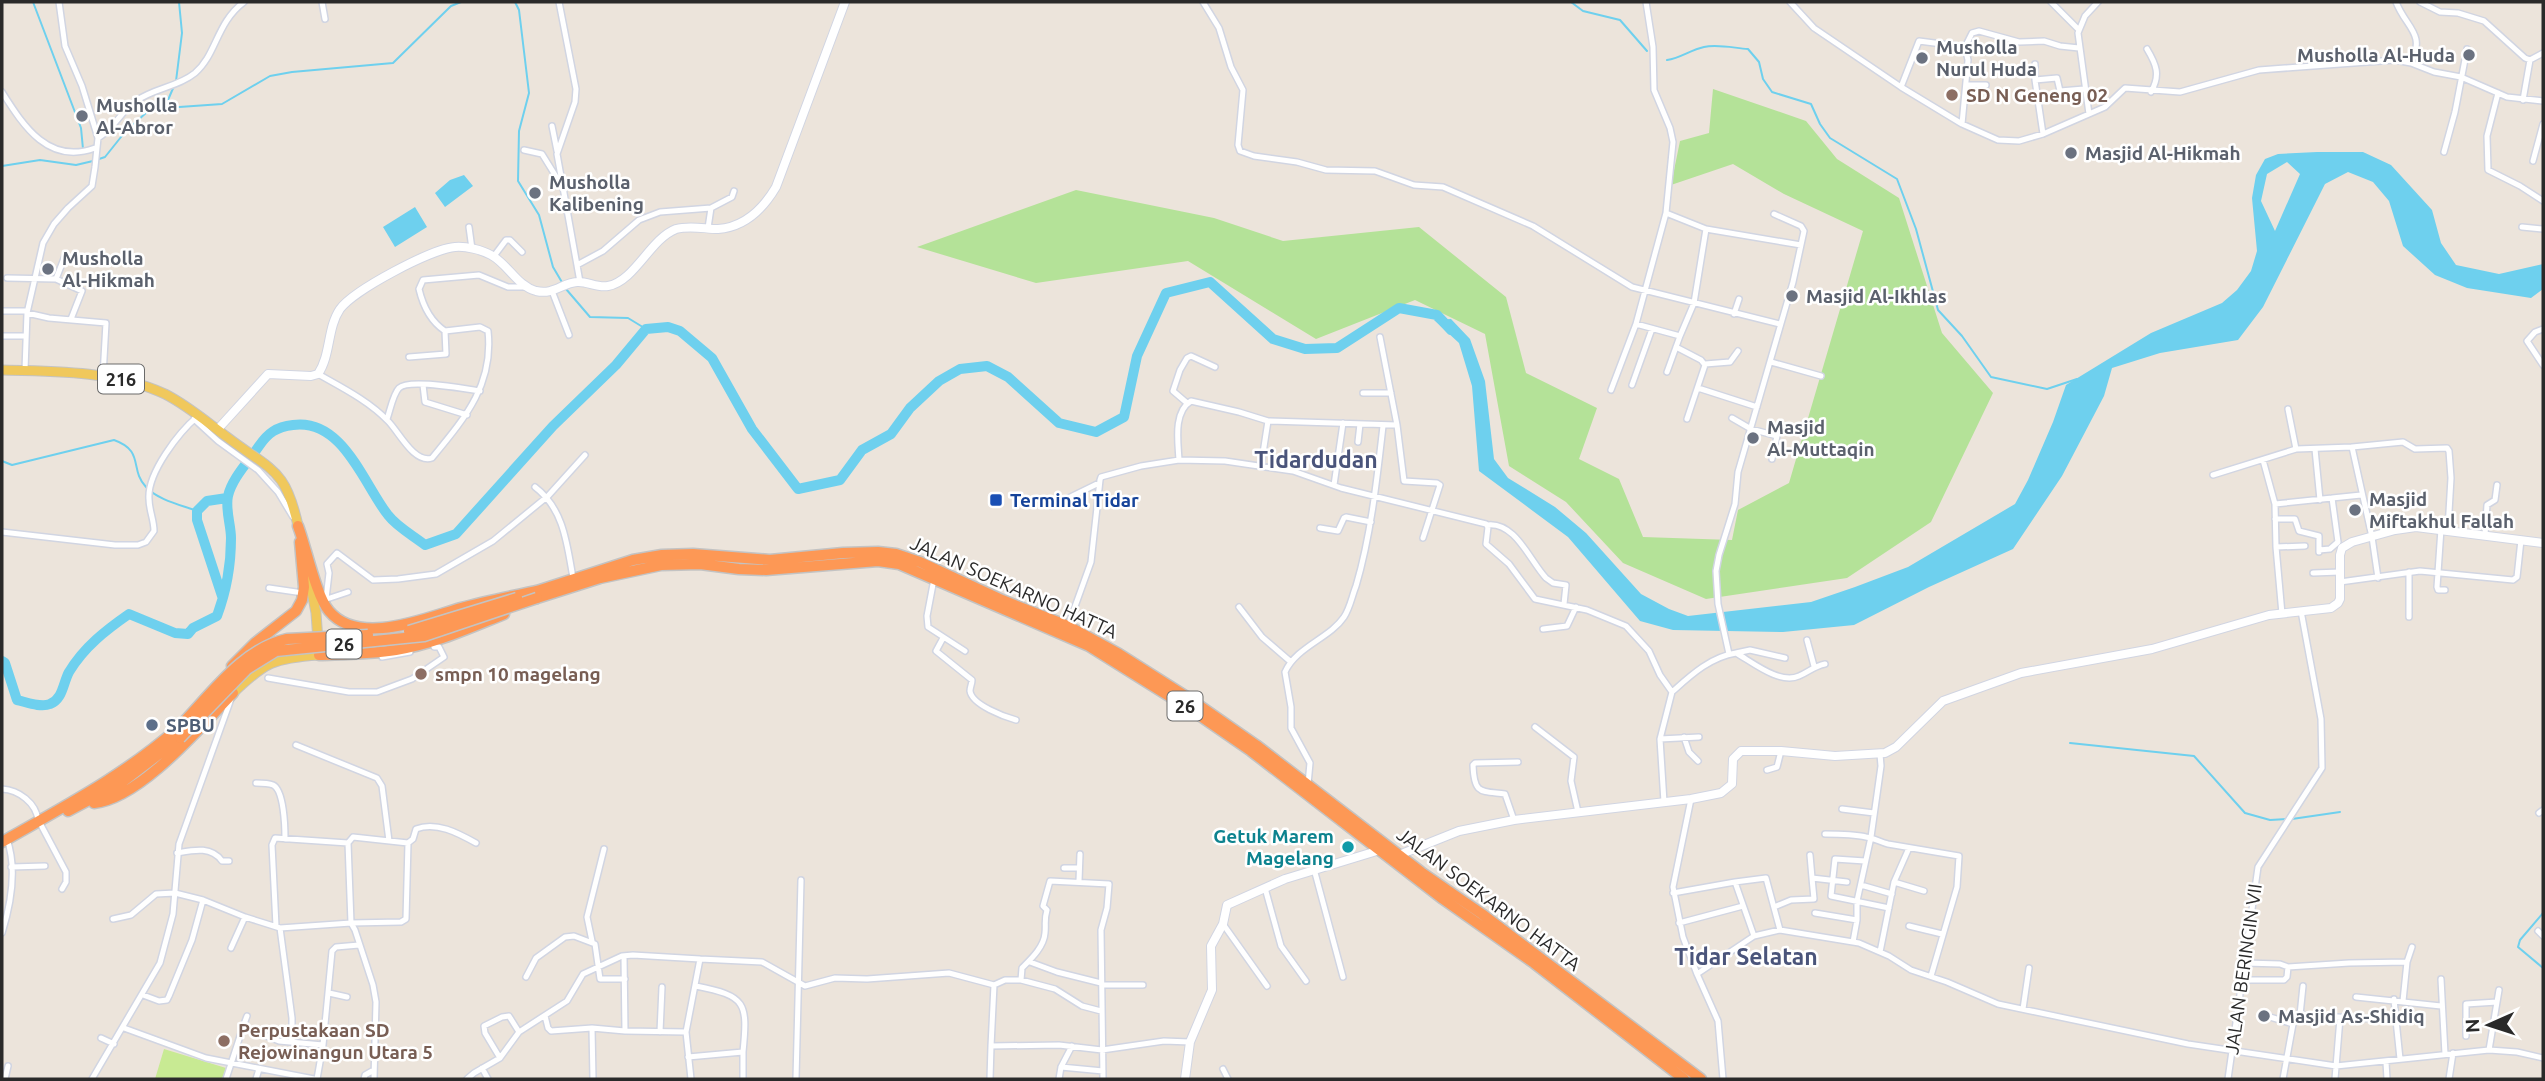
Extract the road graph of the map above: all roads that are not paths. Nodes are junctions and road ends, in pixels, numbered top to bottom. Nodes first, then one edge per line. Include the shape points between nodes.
1 (59, 2) edge
2 (244, 2) edge
3 (322, 2) edge
4 (559, 2) edge
5 (845, 2) edge
6 (1203, 2) edge
7 (1647, 2) edge
8 (1790, 2) edge
9 (2051, 2) edge
10 (2098, 2) edge
11 (2396, 2) edge
12 (2420, 2) edge
13 (325, 19) dead end
14 (2078, 29) junction
15 (1965, 47) junction
16 (2079, 48) junction
17 (2147, 48) dead end
18 (2467, 49) dead end
19 (2543, 54) edge
20 (2530, 60) junction
21 (2411, 63) junction
22 (2035, 64) dead end
23 (2461, 77) junction
24 (2035, 80) junction
25 (1966, 85) junction
26 (1986, 85) dead end
27 (1901, 87) junction
28 (2084, 89) junction
29 (2, 92) edge
30 (2151, 92) junction
31 (2498, 93) junction
32 (2523, 100) junction
33 (2543, 101) edge
34 (2089, 114) junction
35 (1962, 124) junction
36 (2543, 124) edge
37 (552, 126) dead end
38 (2043, 134) junction
39 (98, 138) junction
40 (524, 150) dead end
41 (95, 152) junction
42 (2444, 152) dead end
43 (557, 154) junction
44 (2533, 161) dead end
45 (562, 185) junction
46 (734, 191) dead end
47 (2543, 201) edge
48 (711, 208) junction
49 (1666, 213) junction
50 (1774, 214) dead end
51 (469, 227) dead end
52 (2522, 227) dead end
53 (708, 228) junction
54 (1706, 229) junction
55 (2543, 229) edge
56 (1801, 245) junction
57 (472, 249) junction
58 (522, 252) dead end
59 (65, 256) dead end
60 (494, 256) junction
61 (577, 265) junction
62 (7, 278) dead end
63 (35, 278) junction
64 (56, 279) junction
65 (572, 284) junction
66 (527, 287) junction
67 (1644, 290) junction
68 (552, 291) junction
69 (1738, 299) dead end
70 (1694, 303) junction
71 (2, 310) edge
72 (27, 312) junction
73 (1734, 314) junction
74 (71, 319) junction
75 (1636, 324) junction
76 (1780, 324) junction
77 (1653, 329) junction
78 (2543, 329) edge
79 (445, 331) junction
80 (569, 335) dead end
81 (2, 336) edge
82 (24, 336) junction
83 (1680, 336) junction
84 (1380, 337) dead end
85 (1676, 347) junction
86 (1738, 351) dead end
87 (409, 357) dead end
88 (1770, 362) junction
89 (1704, 364) junction
90 (2543, 365) edge
91 (1215, 368) dead end
92 (2, 370) edge
93 (25, 370) junction
94 (1667, 372) dead end
95 (318, 374) junction
96 (1821, 376) dead end
97 (103, 377) junction
98 (423, 385) junction
99 (1632, 386) dead end
100 (1698, 388) junction
101 (1611, 390) dead end
102 (480, 391) junction
103 (1363, 393) dead end
104 (1391, 393) junction
105 (1186, 403) junction
106 (1757, 407) junction
107 (2288, 409) dead end
108 (467, 415) junction
109 (196, 418) junction
110 (1732, 418) dead end
111 (387, 419) junction
112 (1687, 419) dead end
113 (1268, 421) junction
114 (1343, 423) junction
115 (1360, 424) junction
116 (1397, 425) junction
117 (1383, 426) junction
118 (1751, 429) junction
119 (221, 436) junction
120 (1358, 442) dead end
121 (2352, 447) junction
122 (2296, 449) junction
123 (2315, 449) junction
124 (585, 455) dead end
125 (1179, 460) junction
126 (1772, 460) dead end
127 (2263, 460) junction
128 (1261, 466) junction
129 (2213, 475) dead end
130 (1099, 483) junction
131 (1334, 485) junction
132 (2497, 485) dead end
133 (535, 487) dead end
134 (1373, 495) junction
135 (2361, 495) junction
136 (548, 496) junction
137 (2332, 498) junction
138 (2320, 500) junction
139 (2275, 504) junction
140 (1052, 506) dead end
141 (1433, 510) junction
142 (2275, 519) junction
143 (1371, 522) junction
144 (1487, 525) junction
145 (298, 526) junction
146 (1320, 528) dead end
147 (2444, 529) junction
148 (2, 532) edge
149 (2484, 535) junction
150 (2372, 537) junction
151 (1423, 538) dead end
152 (2521, 540) junction
153 (2543, 543) edge
154 (2305, 546) dead end
155 (2276, 547) junction
156 (901, 560) junction
157 (2409, 572) junction
158 (2438, 572) junction
159 (2313, 573) dead end
160 (2340, 577) junction
161 (573, 578) junction
162 (2378, 578) junction
163 (934, 579) junction
164 (269, 588) dead end
165 (2445, 590) dead end
166 (348, 592) dead end
167 (303, 593) junction
168 (540, 594) junction
169 (324, 600) junction
170 (1564, 604) junction
171 (1239, 607) dead end
172 (1576, 607) junction
173 (2301, 611) junction
174 (2282, 614) junction
175 (2409, 617) dead end
176 (1068, 626) junction
177 (1543, 629) dead end
178 (943, 638) junction
179 (1807, 640) dead end
180 (433, 644) junction
181 (965, 651) dead end
182 (1732, 653) junction
183 (319, 655) junction
184 (375, 657) dead end
185 (1785, 658) dead end
186 (1291, 663) junction
187 (1825, 664) dead end
188 (1814, 666) junction
189 (268, 678) dead end
190 (1672, 692) junction
191 (233, 693) junction
192 (1016, 720) dead end
193 (1535, 727) dead end
194 (178, 732) junction
195 (1684, 737) junction
196 (1699, 737) dead end
197 (1660, 739) junction
198 (296, 745) dead end
199 (1781, 751) junction
200 (1880, 754) junction
201 (1698, 761) dead end
202 (1518, 762) dead end
203 (1767, 770) dead end
204 (256, 783) dead end
205 (1308, 785) junction
206 (2, 789) edge
207 (1664, 802) junction
208 (1691, 803) junction
209 (82, 804) junction
210 (1842, 809) dead end
211 (1578, 812) junction
212 (1874, 813) junction
213 (1514, 820) junction
214 (39, 823) junction
215 (1825, 834) dead end
216 (1871, 837) junction
217 (285, 839) junction
218 (6, 840) edge
219 (389, 841) junction
220 (348, 843) junction
221 (408, 843) junction
222 (476, 843) dead end
223 (1909, 848) junction
224 (604, 849) dead end
225 (1380, 850) junction
226 (177, 853) junction
227 (1080, 854) dead end
228 (1399, 855) junction
229 (1810, 855) dead end
230 (229, 861) dead end
231 (1865, 861) junction
232 (45, 866) dead end
233 (12, 867) junction
234 (1064, 868) dead end
235 (1079, 868) junction
236 (1314, 870) junction
237 (1051, 872) dead end
238 (1812, 878) junction
239 (801, 880) dead end
240 (1832, 880) junction
241 (1050, 881) junction
242 (1079, 881) junction
243 (1735, 882) junction
244 (1847, 882) dead end
245 (1895, 882) junction
246 (1861, 885) junction
247 (1265, 888) junction
248 (62, 889) dead end
249 (1924, 891) dead end
250 (175, 893) junction
251 (1674, 893) junction
252 (1892, 894) junction
253 (203, 900) junction
254 (1454, 901) junction
255 (1857, 901) junction
256 (1743, 906) junction
257 (1774, 906) junction
258 (1889, 908) junction
259 (1815, 913) dead end
260 (245, 917) junction
261 (113, 919) dead end
262 (1857, 920) junction
263 (351, 923) junction
264 (1679, 923) junction
265 (1223, 924) junction
266 (1909, 926) dead end
267 (278, 927) junction
268 (1780, 930) junction
269 (2, 933) edge
270 (1942, 934) junction
271 (1754, 936) junction
272 (592, 942) junction
273 (1853, 942) junction
274 (359, 945) junction
275 (2412, 947) dead end
276 (231, 948) dead end
277 (1880, 952) junction
278 (624, 956) junction
279 (700, 959) junction
280 (1030, 962) junction
281 (2407, 962) junction
282 (2245, 964) junction
283 (597, 966) junction
284 (2288, 967) junction
285 (2029, 968) dead end
286 (1697, 974) junction
287 (1931, 976) junction
288 (1343, 977) dead end
289 (526, 978) dead end
290 (625, 979) junction
291 (1021, 979) junction
292 (2441, 979) dead end
293 (2244, 980) junction
294 (1306, 981) dead end
295 (1102, 984) junction
296 (799, 985) junction
297 (994, 985) junction
298 (1143, 985) dead end
299 (695, 986) junction
300 (1266, 986) dead end
301 (2303, 986) dead end
302 (662, 987) dead end
303 (2499, 990) dead end
304 (329, 993) junction
305 (143, 995) junction
306 (347, 997) dead end
307 (2356, 997) dead end
308 (2395, 999) junction
309 (2403, 1001) junction
310 (2497, 1002) junction
311 (2441, 1006) junction
312 (2023, 1009) junction
313 (1101, 1012) junction
314 (2300, 1015) junction
315 (247, 1016) dead end
316 (545, 1016) junction
317 (2270, 1017) dead end
318 (2340, 1018) junction
319 (2396, 1020) junction
320 (2293, 1024) junction
321 (243, 1027) junction
322 (124, 1028) junction
323 (592, 1028) junction
324 (625, 1031) junction
325 (519, 1032) junction
326 (660, 1032) junction
327 (686, 1032) junction
328 (2466, 1036) dead end
329 (101, 1038) dead end
330 (292, 1042) junction
331 (1190, 1042) junction
332 (114, 1044) junction
333 (323, 1045) junction
334 (990, 1046) junction
335 (1072, 1046) junction
336 (1102, 1049) junction
337 (2489, 1050) junction
338 (2232, 1051) junction
339 (743, 1052) junction
340 (2453, 1053) junction
341 (2445, 1054) junction
342 (2287, 1056) junction
343 (688, 1057) junction
344 (2400, 1057) junction
345 (500, 1058) junction
346 (2543, 1058) edge
347 (2386, 1062) junction
348 (2337, 1063) junction
349 (231, 1064) junction
350 (8, 1066) dead end
351 (1061, 1067) junction
352 (259, 1069) junction
353 (1223, 1069) dead end
354 (483, 1070) junction
355 (372, 1071) junction
356 (1103, 1071) junction
357 (5, 1079) edge
358 (92, 1079) edge
359 (226, 1079) edge
360 (256, 1079) edge
361 (316, 1079) edge
362 (363, 1079) edge
363 (374, 1079) edge
364 (467, 1079) edge
365 (488, 1079) edge
366 (593, 1079) edge
367 (691, 1079) edge
368 (743, 1079) edge
369 (796, 1079) edge
370 (990, 1079) edge
371 (1059, 1079) edge
372 (1103, 1079) edge
373 (1185, 1079) edge
374 (1228, 1079) edge
375 (1684, 1079) edge
376 (1701, 1079) edge
377 (1723, 1079) edge
378 (2228, 1079) edge
379 (2283, 1079) edge
380 (2335, 1079) edge
381 (2388, 1079) edge
382 (2449, 1079) edge

1 - 39 street via 65,46
2 - 39 street via 225,20 195,72 133,102
3 - 13 street
4 - 43 street via 576,89
5 - 53 street via 767,203 738,225
6 - 67 street via 1219,28 1243,90 1239,150 1326,170 1375,171 1414,186 1443,187 1533,226 1627,285
7 - 49 street via 1654,90 1672,142
8 - 27 street via 1814,28
9 - 14 street
10 - 14 street
11 - 21 street via 2417,39
12 - 20 street via 2440,12 2484,21
14 - 16 street
15 - 16 street via 1972,33 1979,31 2019,42
15 - 25 street
15 - 27 street via 1919,41
16 - 28 street
17 - 30 street via 2157,71
18 - 23 street
19 - 20 street
20 - 32 street
21 - 23 street
21 - 30 street via 2259,70 2190,90
22 - 24 street
23 - 31 street
23 - 42 street
24 - 28 street via 2057,78 2060,91
24 - 38 street
25 - 26 street
25 - 35 street
27 - 35 street
28 - 34 street
29 - 41 street via 31,132 64,153
30 - 34 street via 2125,88 2111,104
31 - 32 street
31 - 47 street via 2487,136 2488,170
32 - 33 street
34 - 38 street
35 - 38 street via 2008,141
36 - 44 street
37 - 43 street
39 - 41 street
40 - 45 street via 542,154
41 - 63 street via 92,186 54,224 43,243
43 - 45 street
45 - 61 street
46 - 48 street via 732,197
48 - 53 street
48 - 61 street via 660,212 639,220 603,251
49 - 54 street
49 - 67 street
50 - 56 street via 1803,228
51 - 57 street
52 - 55 street
53 - 65 street via 674,230 615,284
54 - 56 street
54 - 70 street
56 - 76 street
57 - 60 street
57 - 95 street via 436,252 348,300 336,316
58 - 60 street via 506,240
59 - 64 street
60 - 66 street
61 - 65 street
62 - 63 street
63 - 64 street
63 - 72 street
64 - 74 street via 82,291
65 - 68 street
66 - 68 street
66 - 79 street via 508,287 479,275 423,280 419,289 424,306
67 - 70 street
67 - 75 street
68 - 80 street
69 - 73 street
70 - 73 street
70 - 83 street
71 - 72 street
72 - 74 street
72 - 82 street
73 - 76 street
74 - 97 street via 106,323
75 - 77 street
75 - 101 street
76 - 88 street
77 - 83 street
77 - 99 street
78 - 90 street via 2527,341
79 - 87 street via 446,354
79 - 102 street via 480,327 488,331
81 - 82 street
82 - 93 street
83 - 85 street
84 - 104 street
85 - 89 street
85 - 94 street
86 - 89 street via 1730,362
88 - 96 street
88 - 106 street
89 - 100 street
91 - 105 street via 1187,358 1173,391
92 - 93 main road, 216
93 - 97 main road, 216
95 - 111 street
95 - 119 street via 268,374
97 - 109 main road, 216 via 167,395
98 - 102 street
98 - 108 street via 425,402
98 - 111 street via 400,387
100 - 106 street
100 - 112 street
102 - 108 street
103 - 104 street
104 - 116 street
105 - 113 street via 1209,404
105 - 125 street via 1178,424
106 - 118 street
107 - 122 street
108 - 111 street via 427,460 419,457
109 - 119 main road, 216
109 - 148 street via 154,475 148,499 154,531 146,542 115,545
110 - 118 street
113 - 114 street
113 - 128 street
114 - 115 street
114 - 131 street
115 - 117 street
115 - 120 street
116 - 117 street
116 - 141 street via 1403,480 1440,485
117 - 134 street
118 - 126 street via 1777,436
118 - 182 street via 1716,571 1724,635
119 - 145 street via 278,492
119 - 145 main road, 216 via 267,464 283,480
121 - 123 street
121 - 135 street
121 - 147 street via 2403,442 2415,449 2448,449 2451,478
122 - 123 street
122 - 127 street
123 - 138 street
124 - 136 street
125 - 128 street
125 - 130 street via 1114,473 1101,477
127 - 129 street
127 - 139 street
128 - 131 street
130 - 140 street
130 - 176 street via 1091,562
131 - 134 street
132 - 149 street via 2495,500 2487,505
133 - 136 street
134 - 141 street
134 - 143 street
135 - 137 street
135 - 150 street
136 - 161 street via 561,522
136 - 169 street via 486,546 427,576 373,580 337,553 327,564
137 - 138 street
137 - 142 street via 2338,542 2330,549 2319,551 2320,537 2299,531 2295,519
138 - 139 street
139 - 142 street
141 - 144 street
141 - 151 street
142 - 155 street
143 - 146 street via 1346,517 1338,531
143 - 186 street via 1345,616
144 - 170 street via 1486,544 1509,564 1531,596
144 - 170 street via 1511,533 1546,578 1566,585
145 - 167 highway
145 - 169 highway
145 - 183 main road, 216 via 316,612
147 - 149 street
147 - 150 street via 2408,528
147 - 158 street
149 - 152 street
150 - 160 street via 2342,548
150 - 162 street
152 - 153 street
152 - 158 street via 2514,580
154 - 155 street
155 - 174 street
156 - 161 highway, JALAN SOEKARNO HATTA / 26 via 878,552 770,560 662,555
156 - 163 highway, JALAN SOEKARNO HATTA / 26
156 - 168 highway, JALAN SOEKARNO HATTA / 26 via 766,570 661,565
156 - 176 highway, JALAN SOEKARNO HATTA / 26
157 - 158 street
157 - 162 street
157 - 175 street
158 - 165 street via 2437,588
159 - 160 street
160 - 162 street
160 - 173 street via 2336,605
161 - 168 highway, JALAN SOEKARNO HATTA / 26
163 - 178 street via 927,624
163 - 225 highway, JALAN SOEKARNO HATTA / 26 via 1116,661 1229,736
164 - 167 street
166 - 169 street
167 - 194 highway via 296,611 206,692
168 - 169 highway via 381,628 349,625 328,611
168 - 180 highway
168 - 194 highway, JALAN SOEKARNO HATTA / 26, bridge via 406,632 274,642 243,662
170 - 172 street
171 - 186 street via 1262,637
172 - 177 street via 1567,626
172 - 190 street via 1629,628 1649,651
173 - 174 street
173 - 282 street, JALAN BERINGIN VII via 2320,719 2322,765 2262,858
174 - 200 street via 2152,649 2034,670 1953,696 1893,749
176 - 205 highway, JALAN SOEKARNO HATTA / 26 via 1190,699
178 - 181 street
178 - 192 street via 936,652 972,680 972,695 990,710
179 - 188 street
180 - 183 highway
180 - 184 street
180 - 189 street via 443,657 412,679 377,692 349,692
182 - 185 street via 1750,650
182 - 188 street via 1786,679
182 - 190 street via 1695,672
183 - 191 main road via 275,660
186 - 205 street via 1285,674 1290,721 1310,759
187 - 188 street
190 - 197 street
191 - 209 highway via 148,775 116,795
191 - 226 street
193 - 211 street via 1574,757 1571,779
194 - 209 highway, 26 via 121,783
194 - 214 highway, 26 via 119,775
195 - 196 street
195 - 197 street
195 - 201 street via 1688,751
197 - 207 street
198 - 219 street via 377,778
199 - 200 street via 1822,756
199 - 203 street via 1777,767
199 - 208 street via 1738,752 1731,786
200 - 212 street
202 - 213 street via 1472,765 1479,790 1505,795
204 - 217 street via 278,790
205 - 228 highway, JALAN SOEKARNO HATTA / 26
206 - 214 street via 13,790 31,803
207 - 208 street
207 - 211 street
208 - 251 street
209 - 214 highway, 26
210 - 212 street
211 - 213 street
212 - 216 street
213 - 228 street via 1459,831
214 - 218 highway, 26
214 - 248 street via 66,872
215 - 216 street
216 - 223 street
216 - 231 street
217 - 220 street
217 - 267 street via 275,838 272,845
218 - 233 street
219 - 220 street via 353,837
219 - 221 street
220 - 263 street
221 - 222 street via 416,829 423,827 446,828
221 - 263 street via 405,920
223 - 245 street
223 - 270 street via 1959,856 1957,887
224 - 272 street via 587,917
225 - 236 street
225 - 254 highway, JALAN SOEKARNO HATTA / 26
226 - 230 street via 210,851 223,862
226 - 250 street
227 - 235 street
228 - 254 highway, JALAN SOEKARNO HATTA / 26
229 - 238 street
231 - 240 street via 1836,859
231 - 246 street
232 - 233 street
233 - 269 street
234 - 235 street
235 - 242 street
236 - 247 street
236 - 288 street
237 - 241 street
238 - 240 street
238 - 257 street via 1814,899
239 - 296 street
240 - 244 street
240 - 255 street via 1831,897
241 - 242 street
241 - 280 street via 1043,906 1047,910 1045,936
242 - 295 street via 1109,882 1101,927
243 - 251 street
243 - 256 street
243 - 257 street via 1765,877
245 - 249 street
245 - 252 street
246 - 252 street
246 - 255 street
247 - 265 street via 1227,905
247 - 294 street via 1281,946
250 - 253 street
250 - 261 street via 156,894 131,915
250 - 305 street via 169,938
251 - 264 street
252 - 258 street
253 - 260 street
253 - 305 street via 167,1000
254 - 375 highway, JALAN SOEKARNO HATTA / 26
254 - 376 highway, JALAN SOEKARNO HATTA / 26 via 1482,914
255 - 258 street
255 - 262 street
256 - 264 street
256 - 271 street
257 - 268 street
258 - 277 street
259 - 262 street
260 - 267 street
260 - 276 street
262 - 273 street
263 - 267 street
263 - 274 street
264 - 286 street
265 - 300 street
265 - 331 street via 1212,946 1210,997
266 - 270 street
267 - 330 street
268 - 271 street
268 - 273 street
270 - 287 street
271 - 286 street
272 - 283 street
272 - 289 street via 565,937 536,958
273 - 277 street
274 - 304 street via 333,948
274 - 355 street via 376,1002
275 - 281 street
277 - 287 street
278 - 279 street
278 - 283 street
278 - 290 street
279 - 296 street via 762,962
279 - 299 street
280 - 291 street via 1022,968
280 - 295 street
281 - 284 street
281 - 309 street
282 - 284 street
282 - 293 street, JALAN BERINGIN VII
283 - 290 street via 603,981
283 - 316 street via 579,979 567,1001
284 - 293 street via 2284,979
285 - 312 street
286 - 377 street via 1718,1021
287 - 312 street via 1998,1004
290 - 324 street
291 - 297 street
291 - 313 street via 1055,989
292 - 311 street
293 - 338 street, JALAN BERINGIN VII
295 - 298 street
295 - 313 street
296 - 297 street via 835,978 949,973
296 - 369 street
297 - 334 street
299 - 327 street
299 - 339 street via 727,992 741,1005 746,1020
301 - 314 street
302 - 326 street
303 - 310 street
304 - 306 street
304 - 333 street
305 - 322 street
307 - 308 street
308 - 309 street
308 - 319 street
309 - 311 street
310 - 328 street via 2466,1004
310 - 337 street
311 - 341 street
312 - 338 street
313 - 336 street
314 - 318 street
314 - 320 street
315 - 321 street
316 - 323 street via 551,1031
316 - 325 street
317 - 320 street
318 - 319 street
318 - 348 street
319 - 344 street
320 - 342 street
321 - 330 street
321 - 349 street
322 - 332 street
322 - 349 street
323 - 324 street
323 - 366 street
324 - 326 street
325 - 345 street
325 - 345 street via 509,1016 484,1026
326 - 327 street
327 - 343 street
329 - 332 street
330 - 333 street
331 - 336 street
331 - 373 street
332 - 358 street
333 - 361 street
334 - 335 street
334 - 370 street
335 - 336 street
335 - 351 street
336 - 356 street
337 - 340 street
337 - 346 street
338 - 342 street
338 - 378 street, JALAN BERINGIN VII
339 - 343 street
339 - 368 street
340 - 341 street
340 - 382 street
341 - 344 street
342 - 348 street
342 - 379 street
343 - 367 street
344 - 347 street
345 - 354 street
347 - 348 street
347 - 381 street
348 - 380 street
349 - 352 street
349 - 359 street
350 - 357 street
351 - 356 street
351 - 371 street
352 - 360 street
352 - 361 street
353 - 374 street
354 - 364 street
354 - 365 street
355 - 362 street
355 - 363 street
356 - 372 street

